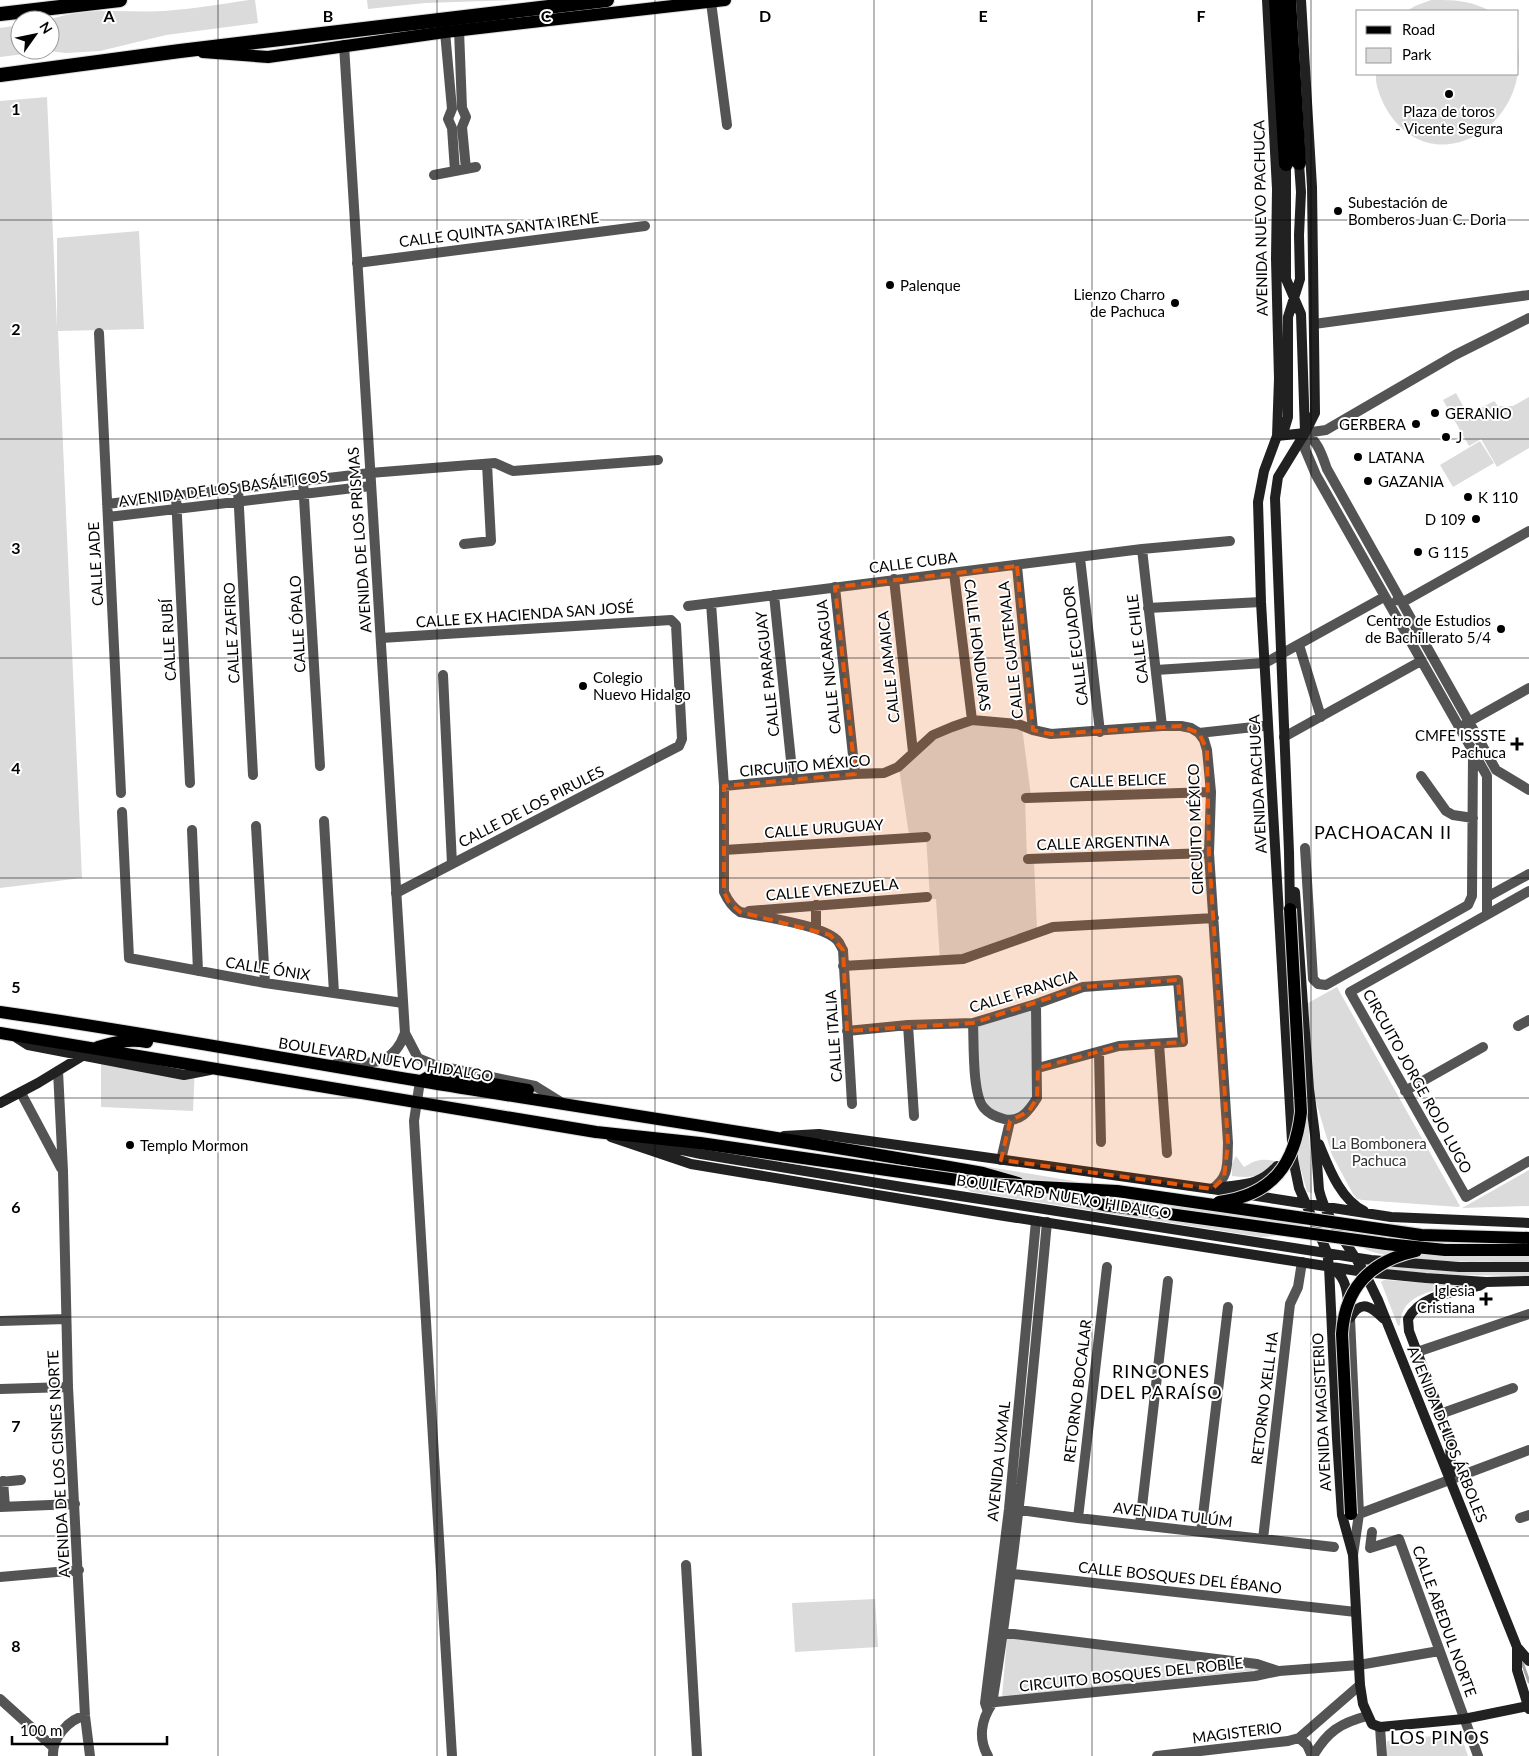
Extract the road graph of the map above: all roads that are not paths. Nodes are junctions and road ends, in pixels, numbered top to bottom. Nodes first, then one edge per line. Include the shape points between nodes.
1 (120, 0) edge
2 (607, 0) edge
3 (724, 0) edge
4 (1267, 0) edge
5 (1276, 0) edge
6 (1290, 0) edge
7 (1301, 0) edge
8 (711, 2) junction
9 (0, 14) edge
10 (459, 30) junction
11 (445, 32) junction
12 (344, 45) junction
13 (180, 51) junction
14 (0, 74) edge
15 (457, 108) junction
16 (727, 125) dead end
17 (457, 128) junction
18 (1293, 164) junction
19 (455, 171) junction
20 (434, 175) dead end
21 (645, 226) dead end
22 (357, 263) junction
23 (1529, 295) edge
24 (1294, 298) junction
25 (1529, 318) edge
26 (1314, 324) junction
27 (99, 333) dead end
28 (1305, 432) junction
29 (1277, 436) junction
30 (658, 460) dead end
31 (487, 464) junction
32 (370, 473) junction
33 (303, 481) junction
34 (371, 486) junction
35 (238, 489) junction
36 (304, 494) junction
37 (176, 496) junction
38 (239, 501) junction
39 (107, 504) junction
40 (177, 509) junction
41 (108, 517) junction
42 (1529, 531) edge
43 (1230, 541) dead end
44 (464, 544) dead end
45 (1142, 549) junction
46 (1080, 558) junction
47 (1017, 566) junction
48 (954, 572) junction
49 (894, 579) junction
50 (835, 587) junction
51 (774, 595) junction
52 (1384, 597) junction
53 (1261, 602) junction
54 (1403, 602) junction
55 (711, 603) junction
56 (688, 606) dead end
57 (1148, 608) junction
58 (380, 638) junction
59 (1299, 645) junction
60 (1281, 654) junction
61 (1421, 661) junction
62 (1265, 663) junction
63 (1156, 670) junction
64 (444, 675) dead end
65 (1529, 688) edge
66 (1321, 717) junction
67 (972, 720) junction
68 (1470, 721) junction
69 (1162, 726) junction
70 (1263, 726) dead end
71 (1459, 728) junction
72 (1033, 730) junction
73 (1100, 732) junction
74 (1199, 732) junction
75 (1284, 737) junction
76 (679, 746) joint
77 (913, 752) junction
78 (1473, 753) junction
79 (320, 766) dead end
80 (1496, 770) junction
81 (855, 774) junction
82 (254, 775) dead end
83 (1421, 776) dead end
84 (1487, 776) junction
85 (793, 780) junction
86 (190, 784) dead end
87 (1474, 784) junction
88 (724, 786) junction
89 (1529, 790) edge
90 (1211, 792) junction
91 (121, 793) dead end
92 (1026, 798) dead end
93 (122, 812) dead end
94 (1473, 818) junction
95 (324, 821) dead end
96 (256, 826) dead end
97 (192, 830) dead end
98 (926, 836) dead end
99 (1306, 848) dead end
100 (724, 850) junction
101 (1289, 852) junction
102 (1209, 853) junction
103 (1028, 859) dead end
104 (452, 864) junction
105 (1529, 874) edge
106 (1529, 891) edge
107 (396, 893) junction
108 (927, 897) dead end
109 (1487, 897) junction
110 (816, 905) junction
111 (1290, 909) joint
112 (740, 912) junction
113 (1487, 914) junction
114 (1214, 918) junction
115 (816, 929) junction
116 (844, 966) junction
117 (198, 971) junction
118 (264, 983) junction
119 (334, 993) junction
120 (403, 1003) junction
121 (1036, 1004) junction
122 (0, 1012) edge
123 (1529, 1020) edge
124 (973, 1023) junction
125 (908, 1026) junction
126 (1518, 1026) dead end
127 (847, 1031) junction
128 (405, 1033) junction
129 (6, 1034) edge
130 (200, 1044) junction
131 (1160, 1044) junction
132 (1483, 1047) dead end
133 (95, 1048) junction
134 (56, 1050) junction
135 (1100, 1053) junction
136 (82, 1056) junction
137 (106, 1060) junction
138 (320, 1064) junction
139 (1038, 1068) junction
140 (219, 1069) junction
141 (58, 1071) junction
142 (420, 1081) junction
143 (1405, 1091) junction
144 (21, 1093) junction
145 (0, 1103) edge
146 (417, 1103) junction
147 (565, 1104) junction
148 (852, 1104) dead end
149 (914, 1116) dead end
150 (1010, 1121) junction
151 (60, 1128) junction
152 (596, 1132) junction
153 (1291, 1134) junction
154 (1315, 1135) junction
155 (44, 1136) junction
156 (766, 1136) junction
157 (1101, 1142) dead end
158 (1167, 1153) dead end
159 (1001, 1160) junction
160 (1529, 1161) edge
161 (63, 1171) junction
162 (1212, 1189) junction
163 (1209, 1204) junction
164 (1305, 1204) junction
165 (1325, 1207) junction
166 (1370, 1214) junction
167 (1391, 1217) junction
168 (1103, 1219) junction
169 (1036, 1221) junction
170 (1047, 1222) junction
171 (1529, 1223) edge
172 (1067, 1226) junction
173 (1315, 1226) junction
174 (1342, 1237) junction
175 (1529, 1238) edge
176 (1264, 1243) junction
177 (1425, 1248) junction
178 (1529, 1250) edge
179 (1327, 1252) junction
180 (1269, 1257) junction
181 (1355, 1257) junction
182 (1302, 1262) junction
183 (1330, 1266) junction
184 (1107, 1267) dead end
185 (1529, 1267) edge
186 (1364, 1272) junction
187 (1168, 1280) dead end
188 (1529, 1281) edge
189 (1486, 1282) junction
190 (1330, 1300) junction
191 (1228, 1307) dead end
192 (1529, 1314) edge
193 (1350, 1318) junction
194 (66, 1319) junction
195 (0, 1321) edge
196 (1387, 1322) junction
197 (1417, 1352) junction
198 (68, 1387) junction
199 (1513, 1388) dead end
200 (0, 1389) edge
201 (1440, 1414) junction
202 (1529, 1450) edge
203 (21, 1480) dead end
204 (1451, 1480) junction
205 (2, 1482) edge
206 (76, 1504) junction
207 (2, 1507) edge
208 (1014, 1509) junction
209 (1355, 1514) junction
210 (1078, 1518) junction
211 (1140, 1524) junction
212 (1201, 1532) junction
213 (1372, 1532) dead end
214 (1263, 1540) junction
215 (1334, 1547) dead end
216 (1353, 1555) junction
217 (686, 1565) dead end
218 (79, 1570) junction
219 (1006, 1573) junction
220 (0, 1576) edge
221 (1356, 1612) junction
222 (998, 1632) junction
223 (1517, 1647) junction
224 (1439, 1651) junction
225 (1529, 1661) edge
226 (1359, 1665) junction
227 (1279, 1671) junction
228 (1360, 1685) junction
229 (0, 1699) edge
230 (988, 1706) junction
231 (1528, 1708) edge
232 (85, 1716) junction
233 (1367, 1716) junction
234 (1464, 1719) junction
235 (1380, 1727) junction
236 (1299, 1738) junction
237 (53, 1751) edge
238 (90, 1756) edge
239 (452, 1756) edge
240 (697, 1756) edge
241 (988, 1756) edge
242 (1156, 1756) edge
243 (1312, 1756) edge
244 (1382, 1756) edge
245 (1478, 1756) edge

1 - 9 highway
2 - 13 highway
3 - 8 main road
4 - 29 main road, AVENIDA NUEVO PACHUCA via 1277,189
5 - 18 highway
6 - 18 highway
7 - 26 main road via 1312,187
8 - 10 main road
8 - 16 street
10 - 11 main road
10 - 15 street
11 - 12 main road
11 - 15 street
12 - 13 main road via 268,57
12 - 22 street, AVENIDA DE LOS PRISMAS
13 - 14 highway
15 - 17 street via 466,118
15 - 17 street via 448,119
17 - 19 street
17 - 19 street via 471,168
18 - 24 main road via 1286,279
19 - 20 street
21 - 22 street, CALLE QUINTA SANTA IRENE
22 - 32 street, AVENIDA DE LOS PRISMAS
23 - 26 street
24 - 28 main road via 1300,314
24 - 29 main road via 1288,317 1288,417
25 - 28 street via 1455,355 1326,430
26 - 28 main road via 1315,413
27 - 39 street, CALLE JADE
28 - 29 main road
28 - 52 street via 1305,449 1310,462
28 - 54 street via 1313,438 1327,469
28 - 60 main road, AVENIDA PACHUCA via 1278,477 1275,498
29 - 53 main road, AVENIDA PACHUCA via 1264,471 1258,502
30 - 31 street, AVENIDA DE LOS BASÁLTICOS via 513,471 495,463
31 - 32 street, AVENIDA DE LOS BASÁLTICOS
31 - 44 street via 491,540
32 - 33 street, AVENIDA DE LOS BASÁLTICOS
32 - 34 street, AVENIDA DE LOS PRISMAS
33 - 35 street, AVENIDA DE LOS BASÁLTICOS
33 - 36 street, CALLE ÓPALO
34 - 36 street, AVENIDA DE LOS BASÁLTICOS
34 - 58 street, AVENIDA DE LOS PRISMAS
35 - 37 street, AVENIDA DE LOS BASÁLTICOS
35 - 38 street, CALLE ZAFIRO
36 - 38 street, AVENIDA DE LOS BASÁLTICOS
36 - 79 street, CALLE ÓPALO
37 - 39 street, AVENIDA DE LOS BASÁLTICOS
37 - 40 street, CALLE RUBÍ
38 - 40 street, AVENIDA DE LOS BASÁLTICOS
38 - 82 street, CALLE ZAFIRO
39 - 41 street, CALLE JADE
40 - 41 street, AVENIDA DE LOS BASÁLTICOS
40 - 86 street, CALLE RUBÍ
41 - 91 street, CALLE JADE
42 - 54 street
43 - 45 street, CALLE CUBA
45 - 46 street, CALLE CUBA
45 - 57 street, CALLE CHILE
46 - 47 street, CALLE CUBA
46 - 73 street, CALLE ECUADOR
47 - 48 street, CALLE CUBA
47 - 72 street, CALLE GUATEMALA
48 - 49 street, CALLE CUBA
48 - 67 street, CALLE HONDURAS
49 - 50 street, CALLE CUBA
49 - 77 street, CALLE JAMAICA
50 - 51 street, CALLE CUBA
50 - 81 street, CALLE NICARAGUA
51 - 55 street, CALLE CUBA
51 - 85 street, CALLE PARAGUAY
52 - 54 street
52 - 59 street
52 - 61 street
53 - 57 street
53 - 62 main road, AVENIDA PACHUCA
54 - 68 street
55 - 56 street, CALLE CUBA
55 - 88 street
57 - 63 street, CALLE CHILE
58 - 76 street, CALLE EX HACIENDA SAN JOSÉ via 671,620 676,625 682,739
58 - 107 street, AVENIDA DE LOS PRISMAS
59 - 60 street
59 - 66 street
60 - 62 street
60 - 75 main road, AVENIDA PACHUCA
61 - 66 street
61 - 71 street
62 - 63 street
62 - 153 main road, AVENIDA PACHUCA
63 - 69 street, CALLE CHILE
64 - 104 street
65 - 68 street
66 - 75 street
67 - 72 street, CIRCUITO MÉXICO via 1018,724
67 - 77 street, CIRCUITO MÉXICO via 933,735
68 - 71 street
68 - 80 street
69 - 73 street, CIRCUITO MÉXICO
69 - 74 street, CIRCUITO MÉXICO via 1181,726
70 - 74 street
71 - 78 street
72 - 73 street, CIRCUITO MÉXICO via 1051,734
74 - 90 street, CIRCUITO MÉXICO via 1207,750
75 - 101 main road, AVENIDA PACHUCA
76 - 104 street, CALLE DE LOS PIRULES
77 - 81 street, CIRCUITO MÉXICO via 898,767 884,773
78 - 84 street
78 - 87 street
80 - 84 street
80 - 89 street
81 - 85 street, CIRCUITO MÉXICO
83 - 94 street via 1446,811
84 - 87 street
84 - 109 street
85 - 88 street, CIRCUITO MÉXICO
87 - 94 street
88 - 100 street, CIRCUITO MÉXICO
90 - 92 street, CALLE BELICE
90 - 102 street, CIRCUITO MÉXICO
93 - 117 street, CALLE ÓNIX via 129,958
94 - 99 street via 1472,896 1468,905 1326,985 1313,979
95 - 119 street
96 - 118 street
97 - 117 street
98 - 100 street, CALLE URUGUAY
100 - 112 street, CIRCUITO MÉXICO via 724,892 733,908
101 - 111 main road
101 - 154 main road via 1298,909 1309,1090
102 - 103 street, CALLE ARGENTINA
102 - 114 street, CIRCUITO MÉXICO
104 - 107 street, CALLE DE LOS PIRULES
105 - 109 street
106 - 113 street, CIRCUITO JORGE ROJO LUGO
107 - 120 street, AVENIDA DE LOS PRISMAS
108 - 110 street, CALLE VENEZUELA
109 - 113 street
110 - 112 street, CALLE VENEZUELA
110 - 115 street
111 - 163 main road, bridge via 1300,1112 1298,1134 1286,1165 1265,1186 1242,1198
112 - 115 street
113 - 143 street, CIRCUITO JORGE ROJO LUGO via 1350,992
114 - 116 street via 1053,927 963,959
114 - 162 street, CIRCUITO MÉXICO via 1228,1143 1227,1171
115 - 116 street via 838,941 843,950
116 - 127 street, CALLE ITALIA
117 - 118 street, CALLE ÓNIX
118 - 119 street, CALLE ÓNIX
119 - 120 street, CALLE ÓNIX
120 - 128 street, AVENIDA DE LOS PRISMAS
121 - 124 street, CALLE FRANCIA
121 - 131 street, CALLE FRANCIA via 1083,987 1178,980 1183,1042
121 - 139 street
122 - 130 main road, BOULEVARD NUEVO HIDALGO
123 - 126 street
124 - 125 street, CALLE FRANCIA
124 - 150 street via 977,1093 983,1107 994,1117
125 - 127 street, CALLE FRANCIA
125 - 149 street
127 - 148 street, CALLE ITALIA
128 - 138 street via 393,1055 380,1061
128 - 147 street, AVENIDA DE LOS PRISMAS via 418,1058 435,1065 536,1086
129 - 133 main road, BOULEVARD NUEVO HIDALGO
129 - 134 main road via 28,1044
130 - 133 main road via 170,1045 134,1040
130 - 138 main road, BOULEVARD NUEVO HIDALGO
131 - 135 street via 1119,1046
131 - 158 street
132 - 143 street
133 - 136 main road
133 - 140 main road, BOULEVARD NUEVO HIDALGO
134 - 136 main road
134 - 141 main road via 60,1064
135 - 139 street
135 - 157 street
136 - 137 main road
136 - 141 main road
137 - 140 main road via 184,1074
137 - 141 main road
138 - 142 main road, BOULEVARD NUEVO HIDALGO
139 - 150 street via 1037,1098 1029,1111
140 - 146 main road, BOULEVARD NUEVO HIDALGO
141 - 144 main road
141 - 151 street, AVENIDA DE LOS CISNES NORTE
142 - 146 street
142 - 147 main road, BOULEVARD NUEVO HIDALGO via 440,1075 530,1091
143 - 160 street, CIRCUITO JORGE ROJO LUGO via 1466,1197
144 - 145 main road
144 - 155 street, AVENIDA DE LOS CISNES NORTE
146 - 152 main road, BOULEVARD NUEVO HIDALGO
146 - 239 street via 414,1129
147 - 156 main road, BOULEVARD NUEVO HIDALGO
150 - 159 street
151 - 155 street
151 - 161 street, AVENIDA DE LOS CISNES NORTE
152 - 163 main road, BOULEVARD NUEVO HIDALGO, bridge via 700,1143 985,1184 1108,1190
152 - 168 main road, BOULEVARD NUEVO HIDALGO via 701,1154
152 - 169 main road via 691,1164
153 - 162 main road via 1278,1165 1260,1180
153 - 164 main road, AVENIDA PACHUCA via 1294,1170
154 - 165 main road via 1319,1191
154 - 166 main road via 1346,1197
155 - 161 street, AVENIDA DE LOS CISNES NORTE
156 - 159 main road, BOULEVARD NUEVO HIDALGO via 819,1134
156 - 177 main road, BOULEVARD NUEVO HIDALGO, bridge via 984,1173 1104,1206
159 - 162 main road, BOULEVARD NUEVO HIDALGO
161 - 194 street, AVENIDA DE LOS CISNES NORTE
162 - 164 main road, BOULEVARD NUEVO HIDALGO
163 - 175 main road, BOULEVARD NUEVO HIDALGO, bridge via 1421,1235
164 - 165 main road, BOULEVARD NUEVO HIDALGO
164 - 173 main road
165 - 166 main road, BOULEVARD NUEVO HIDALGO
165 - 173 main road via 1322,1219
165 - 174 main road
166 - 167 main road, BOULEVARD NUEVO HIDALGO
167 - 171 main road, BOULEVARD NUEVO HIDALGO
167 - 174 main road
168 - 172 main road
168 - 176 main road, BOULEVARD NUEVO HIDALGO
169 - 170 main road
169 - 208 street, AVENIDA UXMAL
170 - 172 main road
170 - 208 street, AVENIDA UXMAL
172 - 180 main road
173 - 176 main road
173 - 179 main road
174 - 179 main road
174 - 181 main road, AVENIDA DE LOS ÁRBOLES
176 - 179 main road, BOULEVARD NUEVO HIDALGO
177 - 178 main road, BOULEVARD NUEVO HIDALGO, bridge
177 - 209 main road, bridge via 1399,1254 1372,1269 1362,1278 1347,1306 1342,1334
179 - 180 main road
179 - 181 main road, BOULEVARD NUEVO HIDALGO
179 - 183 main road
180 - 182 main road
181 - 185 main road, BOULEVARD NUEVO HIDALGO via 1459,1267
181 - 186 main road, AVENIDA DE LOS ÁRBOLES
182 - 183 main road
182 - 190 main road via 1320,1272
182 - 214 street, RETORNO XELL HA via 1298,1288 1290,1304
183 - 186 main road
183 - 190 main road, AVENIDA MAGISTERIO
183 - 193 main road via 1340,1274 1347,1287
184 - 210 street, RETORNO BOCALAR
186 - 189 main road
186 - 196 main road, AVENIDA DE LOS ÁRBOLES
187 - 211 street
188 - 189 main road
189 - 197 main road via 1428,1299 1411,1313 1408,1324
190 - 216 main road, AVENIDA MAGISTERIO via 1342,1515
191 - 212 street
192 - 197 street
193 - 196 main road via 1357,1308 1363,1306 1375,1310
193 - 209 street
194 - 195 street
194 - 198 street, AVENIDA DE LOS CISNES NORTE
196 - 204 main road, AVENIDA DE LOS ÁRBOLES
197 - 201 main road
198 - 200 street
198 - 206 street, AVENIDA DE LOS CISNES NORTE
199 - 201 street
201 - 204 main road via 1450,1439
202 - 204 street
203 - 205 street
204 - 209 street
204 - 223 main road, AVENIDA DE LOS ÁRBOLES
205 - 207 street
206 - 207 street
206 - 218 street, AVENIDA DE LOS CISNES NORTE
208 - 210 street, AVENIDA TULÚM
208 - 219 street, AVENIDA UXMAL
209 - 216 main road
210 - 211 street, AVENIDA TULÚM
211 - 212 street, AVENIDA TULÚM
212 - 214 street, AVENIDA TULÚM
213 - 224 street, CALLE ABEDUL NORTE via 1370,1548 1400,1539
214 - 215 street, AVENIDA TULÚM
216 - 221 main road, AVENIDA MAGISTERIO
217 - 240 street
218 - 220 street
218 - 232 street, AVENIDA DE LOS CISNES NORTE
219 - 221 street, CALLE BOSQUES DEL ÉBANO
219 - 222 street, AVENIDA UXMAL
221 - 226 main road, AVENIDA MAGISTERIO
222 - 227 street, CIRCUITO BOSQUES DEL ROBLE via 1257,1664
222 - 230 street, AVENIDA UXMAL
223 - 225 main road, AVENIDA DE LOS ÁRBOLES
223 - 231 main road, AVENIDA DE LOS ÁRBOLES via 1517,1670
224 - 226 street, CIRCUITO BOSQUES DEL ROBLE
224 - 234 street, CALLE ABEDUL NORTE
226 - 227 street, CIRCUITO BOSQUES DEL ROBLE
226 - 228 main road, AVENIDA MAGISTERIO
227 - 230 street, CIRCUITO BOSQUES DEL ROBLE
228 - 233 main road, AVENIDA MAGISTERIO
228 - 236 street, MAGISTERIO
229 - 237 street
230 - 241 street, AVENIDA UXMAL via 981,1729 983,1747
231 - 234 main road
232 - 237 street via 71,1722 59,1736
232 - 238 street, AVENIDA DE LOS CISNES NORTE
233 - 235 main road via 1372,1724
233 - 243 street via 1342,1724 1321,1742
234 - 235 main road
234 - 245 street, CALLE ABEDUL NORTE
235 - 244 street
236 - 242 street, MAGISTERIO
236 - 243 street

